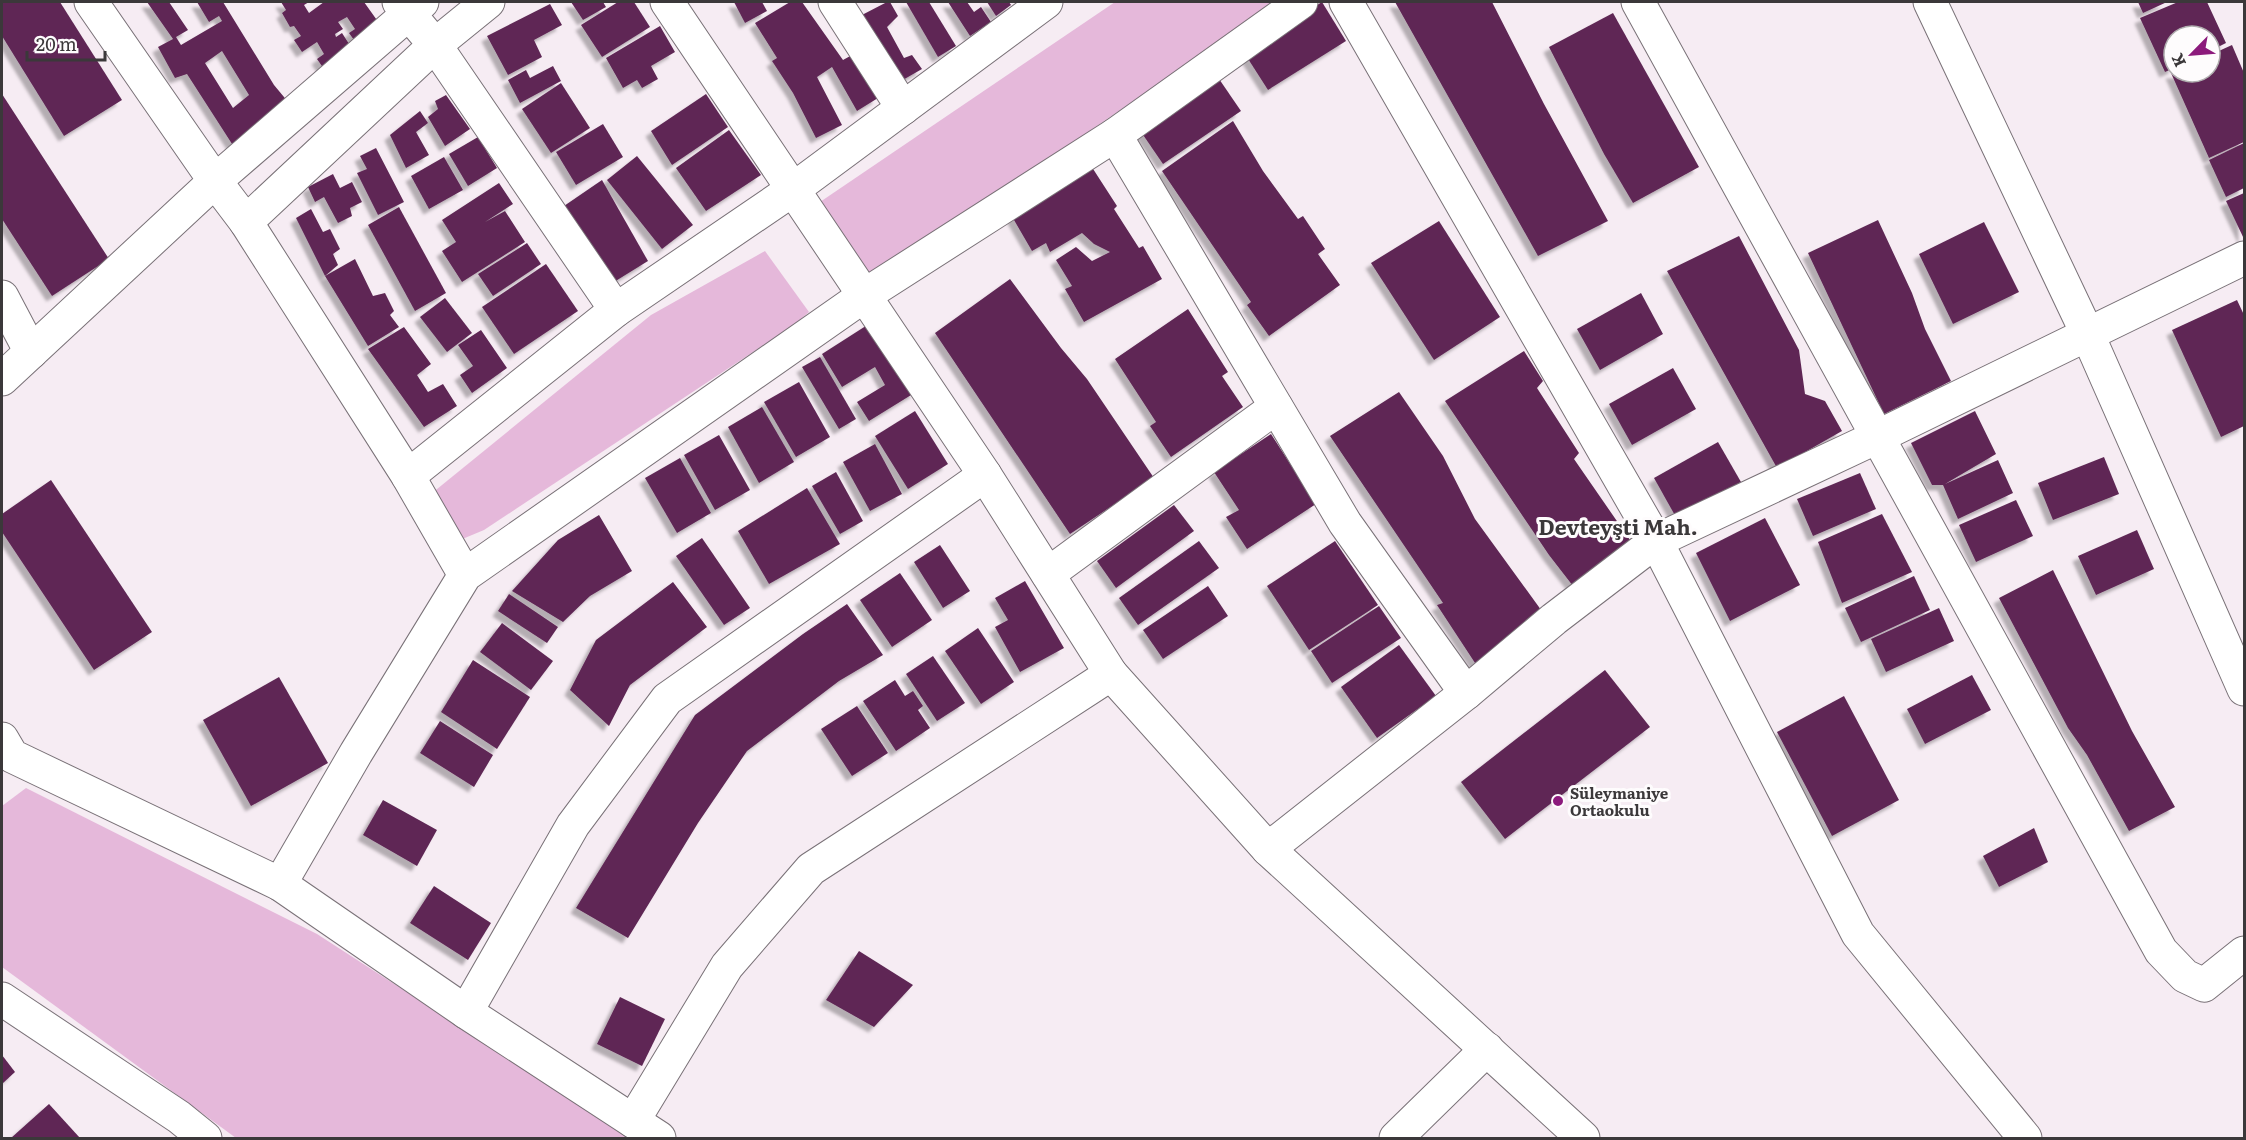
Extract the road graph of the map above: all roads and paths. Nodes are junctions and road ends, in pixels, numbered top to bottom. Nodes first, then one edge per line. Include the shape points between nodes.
1 (91, 2) edge
2 (488, 2) edge
3 (667, 2) edge
4 (835, 2) edge
5 (1301, 2) edge
6 (1346, 2) edge
7 (1638, 2) edge
8 (1930, 2) edge
9 (1037, 4) edge
10 (410, 6) edge
11 (435, 45) junction
12 (903, 108) junction
13 (1115, 135) junction
14 (215, 181) junction
15 (795, 188) junction
16 (246, 222) junction
17 (2244, 258) edge
18 (865, 295) junction
19 (2, 297) edge
20 (616, 310) junction
21 (2087, 333) junction
22 (31, 352) junction
23 (2, 379) edge
24 (1276, 407) junction
25 (1877, 438) junction
26 (984, 475) junction
27 (408, 476) junction
28 (1656, 541) junction
29 (1048, 574) junction
30 (465, 575) junction
31 (1111, 674) junction
32 (2244, 689) edge
33 (1466, 693) junction
34 (5, 754) edge
35 (1268, 849) junction
36 (280, 884) junction
37 (2244, 954) edge
38 (2, 999) edge
39 (466, 1012) junction
40 (1487, 1049) junction
41 (646, 1130) edge
42 (197, 1136) edge
43 (1396, 1138) edge
44 (1583, 1138) edge
45 (2025, 1138) edge

1 - 14 street
2 - 11 street
3 - 15 street
4 - 12 street
5 - 13 street
6 - 28 street
7 - 25 street
8 - 21 street
9 - 12 street
10 - 11 street
10 - 14 street
11 - 16 street
11 - 20 street
12 - 15 street
13 - 18 street
13 - 24 street
14 - 16 street
14 - 22 street
15 - 18 street
15 - 20 street
16 - 27 street
17 - 21 street
18 - 26 street
18 - 30 street
19 - 22 street
20 - 27 street
21 - 25 street
21 - 32 street
22 - 23 street
24 - 29 street
24 - 33 street via 1345,523
25 - 28 street
25 - 37 street via 2161,951 2185,976 2204,985
26 - 29 street
26 - 39 street via 667,699 573,825
27 - 30 street
28 - 33 street
28 - 45 street via 1858,934
29 - 31 street
30 - 36 street
31 - 35 street
31 - 41 street via 811,869 727,966
33 - 35 street
34 - 36 street
35 - 40 street
36 - 39 street
38 - 42 street
39 - 41 street
40 - 43 street
40 - 44 street

